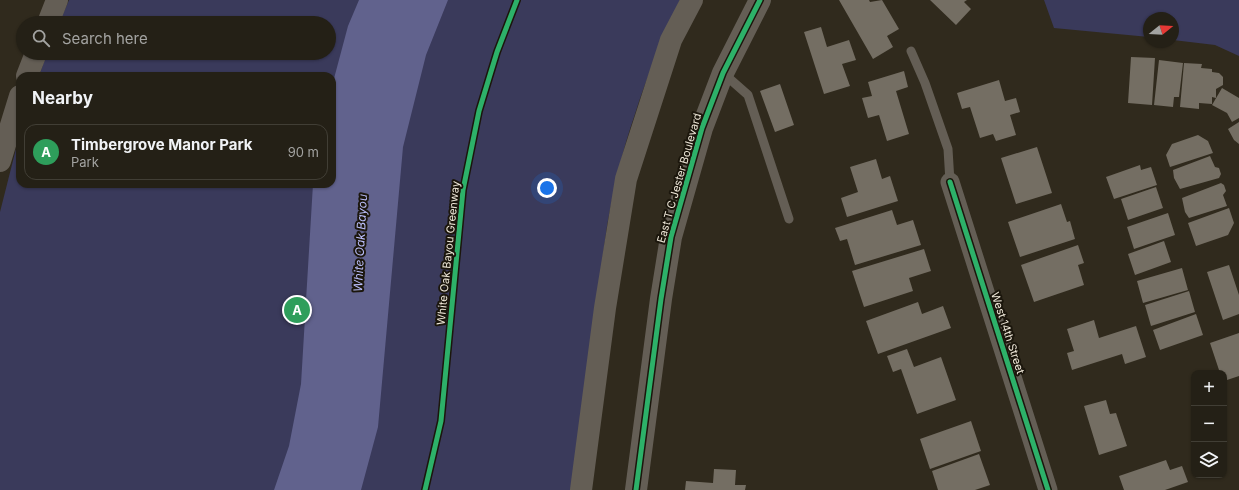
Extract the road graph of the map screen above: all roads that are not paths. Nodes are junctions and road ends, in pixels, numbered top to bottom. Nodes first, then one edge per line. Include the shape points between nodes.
1 (57, 0) edge
2 (692, 0) edge
3 (760, 0) edge
4 (51, 16) edge
5 (910, 51) dead end
6 (33, 60) edge
7 (29, 72) edge
8 (723, 73) junction
9 (16, 109) edge
10 (0, 161) edge
11 (950, 182) joint
12 (789, 219) dead end
13 (581, 490) edge
14 (636, 490) edge
15 (1048, 490) edge

1 - 4 street
2 - 13 street via 671,40 626,179 605,308
3 - 8 street, East T C Jester Boulevard
5 - 11 lane via 926,83 948,149
6 - 7 street
8 - 12 lane via 748,95
8 - 14 street, East T C Jester Boulevard via 702,128 671,238
9 - 10 street
11 - 15 street, West 14th Street

